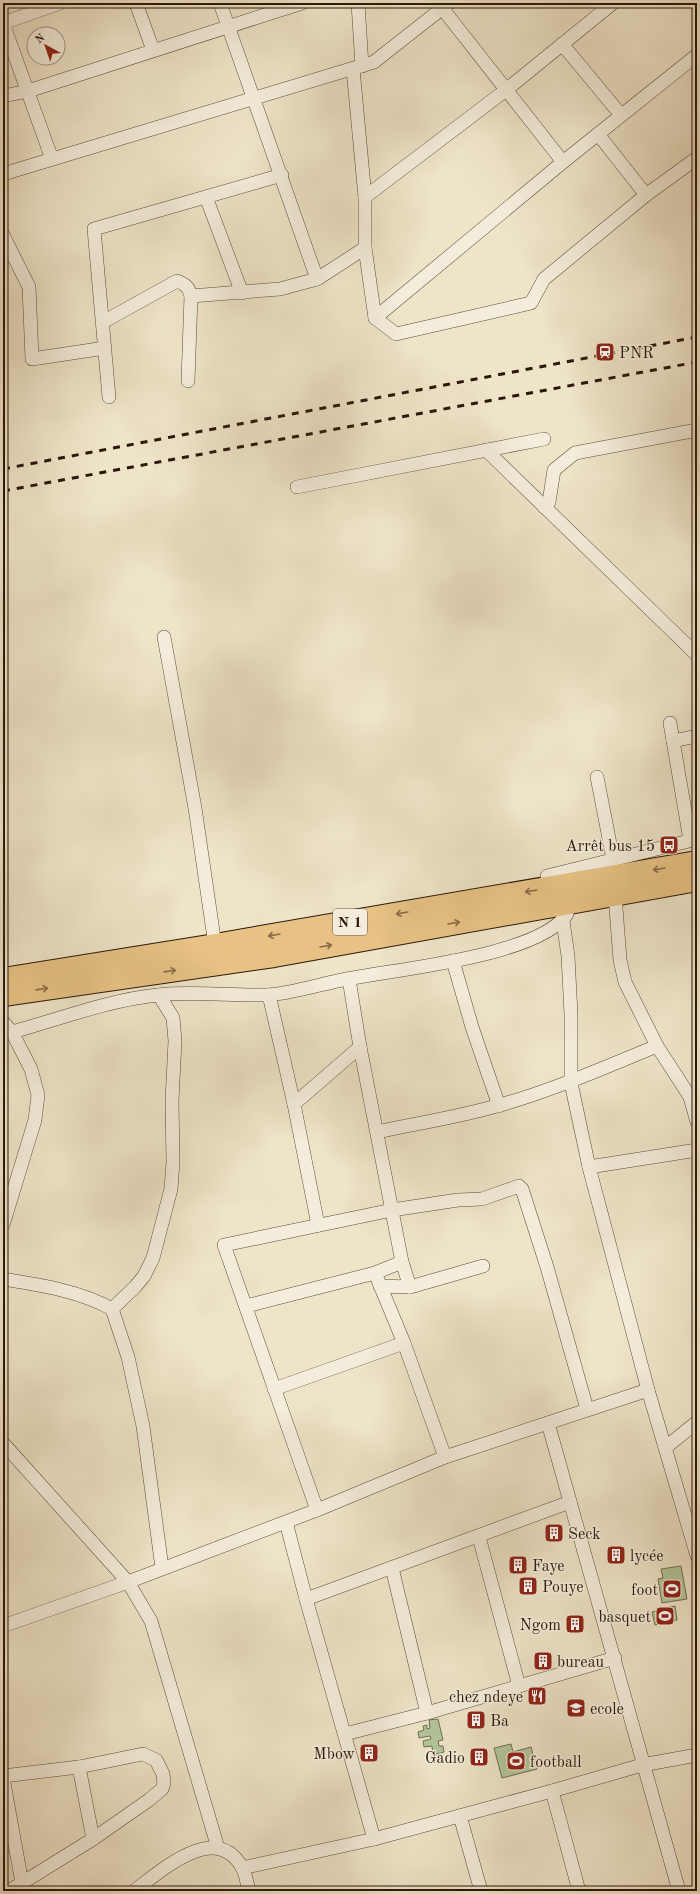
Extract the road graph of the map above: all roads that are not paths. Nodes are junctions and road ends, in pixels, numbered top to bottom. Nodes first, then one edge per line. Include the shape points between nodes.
1 (60, 3) edge
2 (136, 3) edge
3 (220, 3) edge
4 (302, 3) edge
5 (358, 3) edge
6 (613, 3) edge
7 (445, 6) edge
8 (3, 23) edge
9 (228, 25) junction
10 (562, 44) junction
11 (153, 50) junction
12 (697, 55) edge
13 (357, 67) junction
14 (506, 90) junction
15 (28, 91) junction
16 (3, 96) edge
17 (255, 98) junction
18 (621, 115) junction
19 (598, 134) junction
20 (697, 158) edge
21 (52, 159) junction
22 (564, 162) junction
23 (3, 174) edge
24 (282, 175) junction
25 (646, 195) junction
26 (206, 197) junction
27 (365, 197) junction
28 (3, 235) edge
29 (365, 248) junction
30 (318, 279) junction
31 (242, 293) junction
32 (191, 296) junction
33 (375, 318) junction
34 (102, 322) junction
35 (105, 348) junction
36 (188, 381) dead end
37 (109, 397) dead end
38 (697, 430) edge
39 (544, 439) dead end
40 (486, 450) junction
41 (297, 487) dead end
42 (544, 507) junction
43 (164, 637) dead end
44 (697, 655) edge
45 (670, 723) dead end
46 (697, 736) edge
47 (673, 741) junction
48 (597, 777) dead end
49 (693, 840) edge
50 (613, 859) junction
51 (547, 876) dead end
52 (696, 879) edge
53 (615, 895) junction
54 (576, 901) junction
55 (563, 921) junction
56 (215, 945) junction
57 (453, 961) junction
58 (3, 979) edge
59 (349, 979) junction
60 (3, 995) edge
61 (159, 995) junction
62 (269, 995) junction
63 (3, 1022) edge
64 (12, 1032) junction
65 (657, 1046) junction
66 (360, 1047) junction
67 (571, 1083) junction
68 (693, 1096) edge
69 (294, 1104) junction
70 (499, 1106) junction
71 (697, 1122) edge
72 (377, 1132) junction
73 (697, 1150) edge
74 (589, 1167) junction
75 (392, 1210) junction
76 (3, 1225) edge
77 (318, 1225) junction
78 (402, 1262) junction
79 (483, 1266) dead end
80 (375, 1273) junction
81 (3, 1279) edge
82 (380, 1286) junction
83 (410, 1287) junction
84 (246, 1306) junction
85 (112, 1309) junction
86 (404, 1343) junction
87 (274, 1389) junction
88 (648, 1390) junction
89 (587, 1409) junction
90 (697, 1422) edge
91 (548, 1423) junction
92 (3, 1443) edge
93 (665, 1448) junction
94 (446, 1457) junction
95 (570, 1502) junction
96 (317, 1510) junction
97 (286, 1522) junction
98 (479, 1537) junction
99 (697, 1556) edge
100 (162, 1568) junction
101 (392, 1568) junction
102 (128, 1582) junction
103 (306, 1599) junction
104 (3, 1626) edge
105 (615, 1658) junction
106 (519, 1686) junction
107 (427, 1712) junction
108 (345, 1734) junction
109 (697, 1755) edge
110 (642, 1765) junction
111 (79, 1767) junction
112 (3, 1777) edge
113 (552, 1791) junction
114 (460, 1816) junction
115 (93, 1839) junction
116 (374, 1839) junction
117 (218, 1848) junction
118 (242, 1868) junction
119 (22, 1883) junction
120 (9, 1891) edge
121 (134, 1891) edge
122 (249, 1891) edge
123 (481, 1891) edge
124 (579, 1891) edge
125 (679, 1891) edge

1 - 8 street
2 - 11 street
3 - 9 street
4 - 9 street
5 - 13 street
6 - 10 street
7 - 13 street via 374,62
7 - 14 street
8 - 15 street
9 - 11 street
9 - 17 street
10 - 14 street
10 - 18 street
11 - 15 street
12 - 18 street
13 - 17 street
13 - 27 street
14 - 22 street
14 - 27 street
15 - 16 street
15 - 21 street
17 - 21 street
17 - 24 street
18 - 19 street
19 - 22 street
19 - 25 street
20 - 25 street
21 - 23 street
22 - 33 street
24 - 26 street
24 - 30 street
25 - 33 street via 544,279 531,303 396,334
26 - 31 street
26 - 34 street via 94,229
27 - 29 street
28 - 35 street via 29,287 32,359
29 - 30 street
29 - 33 street
30 - 31 street via 280,289
31 - 32 street
32 - 34 street via 185,284 176,281
32 - 36 street
34 - 35 street
35 - 37 street
38 - 42 street via 575,453 554,470 550,502
39 - 40 street
40 - 41 street
40 - 42 street
42 - 44 street
43 - 56 street via 195,808
45 - 47 street
46 - 47 street
47 - 49 street
48 - 50 street
49 - 50 street
50 - 51 street
52 - 53 highway, N 1
52 -> 56 highway, N 1
53 - 54 highway, N 1
53 - 65 street via 620,960 625,982
54 - 55 street
60 -> 54 highway, N 1 via 274,956
55 - 57 street via 509,948
55 - 67 street via 571,1014
56 - 58 highway, N 1
57 - 59 street
57 - 70 street
59 - 62 street
59 - 66 street
61 - 62 street
61 - 64 street via 110,1004
61 - 85 street via 173,1018 175,1041 171,1189 153,1258 144,1276
62 - 69 street
63 - 64 street
64 - 76 street via 32,1069 38,1095 35,1120
65 - 67 street via 610,1064
65 - 68 street
66 - 69 street
66 - 72 street
67 - 70 street
67 - 74 street
68 - 71 street
69 - 77 street
70 - 72 street
72 - 75 street
73 - 74 street
74 - 88 street
75 - 77 street
75 - 78 street
75 - 89 street via 482,1199 515,1187 519,1186 522,1189
77 - 84 street via 224,1245
78 - 80 street
78 - 83 street
79 - 83 street
80 - 82 street
80 - 84 street
81 - 85 street via 46,1286 97,1300
82 - 83 street
82 - 86 street
84 - 87 street
85 - 100 street via 128,1357 143,1426
86 - 87 street
86 - 94 street
87 - 96 street
88 - 89 street
88 - 93 street
89 - 91 street
90 - 93 street
91 - 94 street
91 - 95 street
92 - 102 street
93 - 99 street
94 - 96 street
95 - 98 street
95 - 105 street
96 - 97 street
97 - 100 street
97 - 103 street
98 - 101 street
98 - 106 street
100 - 102 street
101 - 103 street
101 - 107 street
102 - 104 street
102 - 117 street via 151,1621
103 - 108 street
105 - 106 street
105 - 110 street
106 - 107 street
107 - 108 street
108 - 116 street
109 - 110 street
110 - 113 street
110 - 125 street
111 - 112 street
111 - 115 street
111 - 115 street via 142,1754 156,1760 163,1774 162,1789
112 - 119 street
113 - 114 street
113 - 124 street
114 - 116 street
114 - 123 street
115 - 119 street
116 - 118 street
117 - 118 street via 233,1856
117 - 121 street via 200,1849 178,1859
118 - 122 street
119 - 120 street

